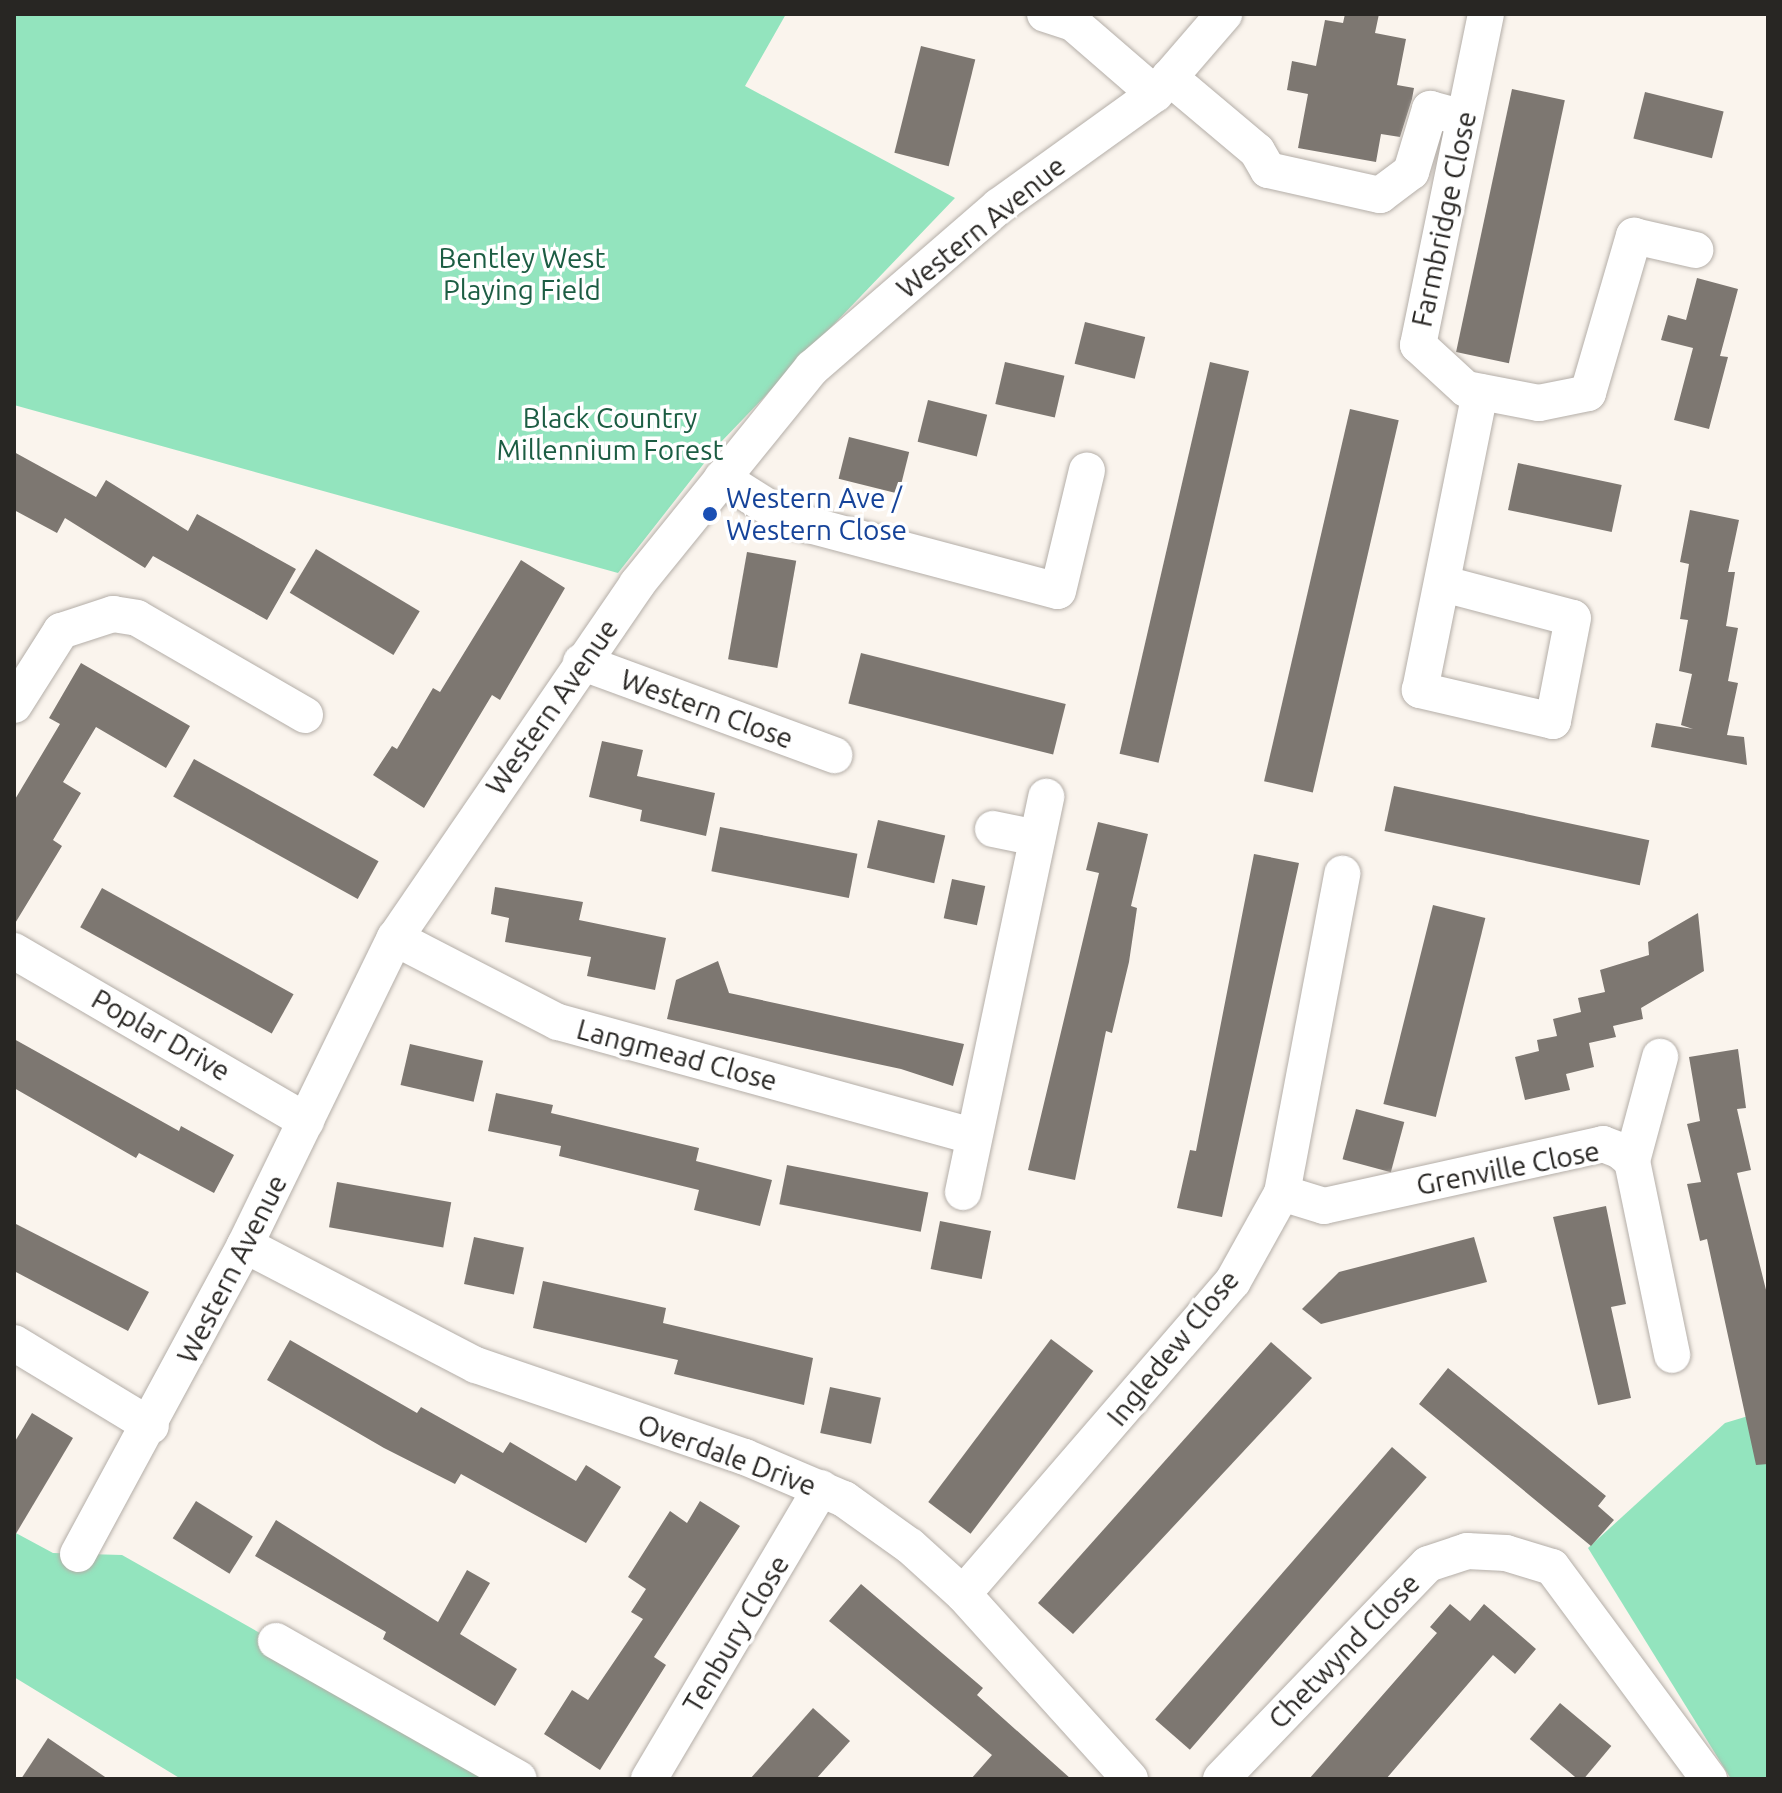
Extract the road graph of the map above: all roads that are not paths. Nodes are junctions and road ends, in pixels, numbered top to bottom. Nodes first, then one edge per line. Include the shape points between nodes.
1 (1045, 14) edge
2 (1224, 14) edge
3 (1486, 14) edge
4 (1162, 86) junction
5 (1464, 118) junction
6 (1695, 250) dead end
7 (1480, 392) junction
8 (1087, 470) dead end
9 (722, 478) junction
10 (1444, 584) junction
11 (581, 662) junction
12 (14, 705) edge
13 (305, 715) dead end
14 (834, 755) dead end
15 (1046, 797) dead end
16 (993, 829) dead end
17 (1037, 838) junction
18 (1342, 874) dead end
19 (395, 938) junction
20 (14, 951) edge
21 (1660, 1057) dead end
22 (306, 1121) junction
23 (973, 1136) junction
24 (1632, 1161) junction
25 (963, 1192) dead end
26 (1282, 1193) junction
27 (245, 1245) junction
28 (14, 1343) edge
29 (1672, 1355) dead end
30 (151, 1426) junction
31 (821, 1488) junction
32 (78, 1554) dead end
33 (963, 1594) junction
34 (276, 1641) dead end
35 (1120, 1775) edge
36 (519, 1779) edge
37 (649, 1779) edge
38 (1221, 1779) edge
39 (1709, 1779) edge

1 - 4 street via 1073,23
2 - 4 street, Western Avenue
3 - 5 street, Farmbridge Close
4 - 5 street via 1257,151 1268,170 1380,195 1411,172 1430,109
4 - 9 street, Western Avenue via 999,206 812,368
5 - 7 street, Farmbridge Close via 1418,345 1466,389
6 - 7 street, Farmbridge Close via 1634,236 1588,393 1539,403
7 - 10 street
8 - 9 street via 1058,591 787,519
9 - 11 street, Western Avenue
10 - 10 street via 1420,690 1553,721 1573,618
11 - 14 street, Western Close
11 - 19 street, Western Avenue
12 - 13 street via 61,631 113,614 137,618
15 - 17 street
16 - 17 street
17 - 23 street
18 - 26 street, Ingledew Close
19 - 22 street, Western Avenue
19 - 23 street, Langmead Close via 558,1022
20 - 22 street, Poplar Drive
21 - 24 street
22 - 27 street, Western Avenue
23 - 25 street
24 - 26 street, Grenville Close via 1603,1144 1324,1206
24 - 29 street, Grenville Close
26 - 33 street, Ingledew Close via 1233,1281
27 - 30 street, Western Avenue
27 - 31 street, Overdale Drive via 476,1365
28 - 30 street
30 - 32 street, Western Avenue
31 - 33 street, Overdale Drive via 910,1546
31 - 37 street, Tenbury Close
33 - 35 street, Overdale Drive
34 - 36 street
38 - 39 street, Chetwynd Close via 1428,1564 1467,1551 1506,1553 1552,1567

